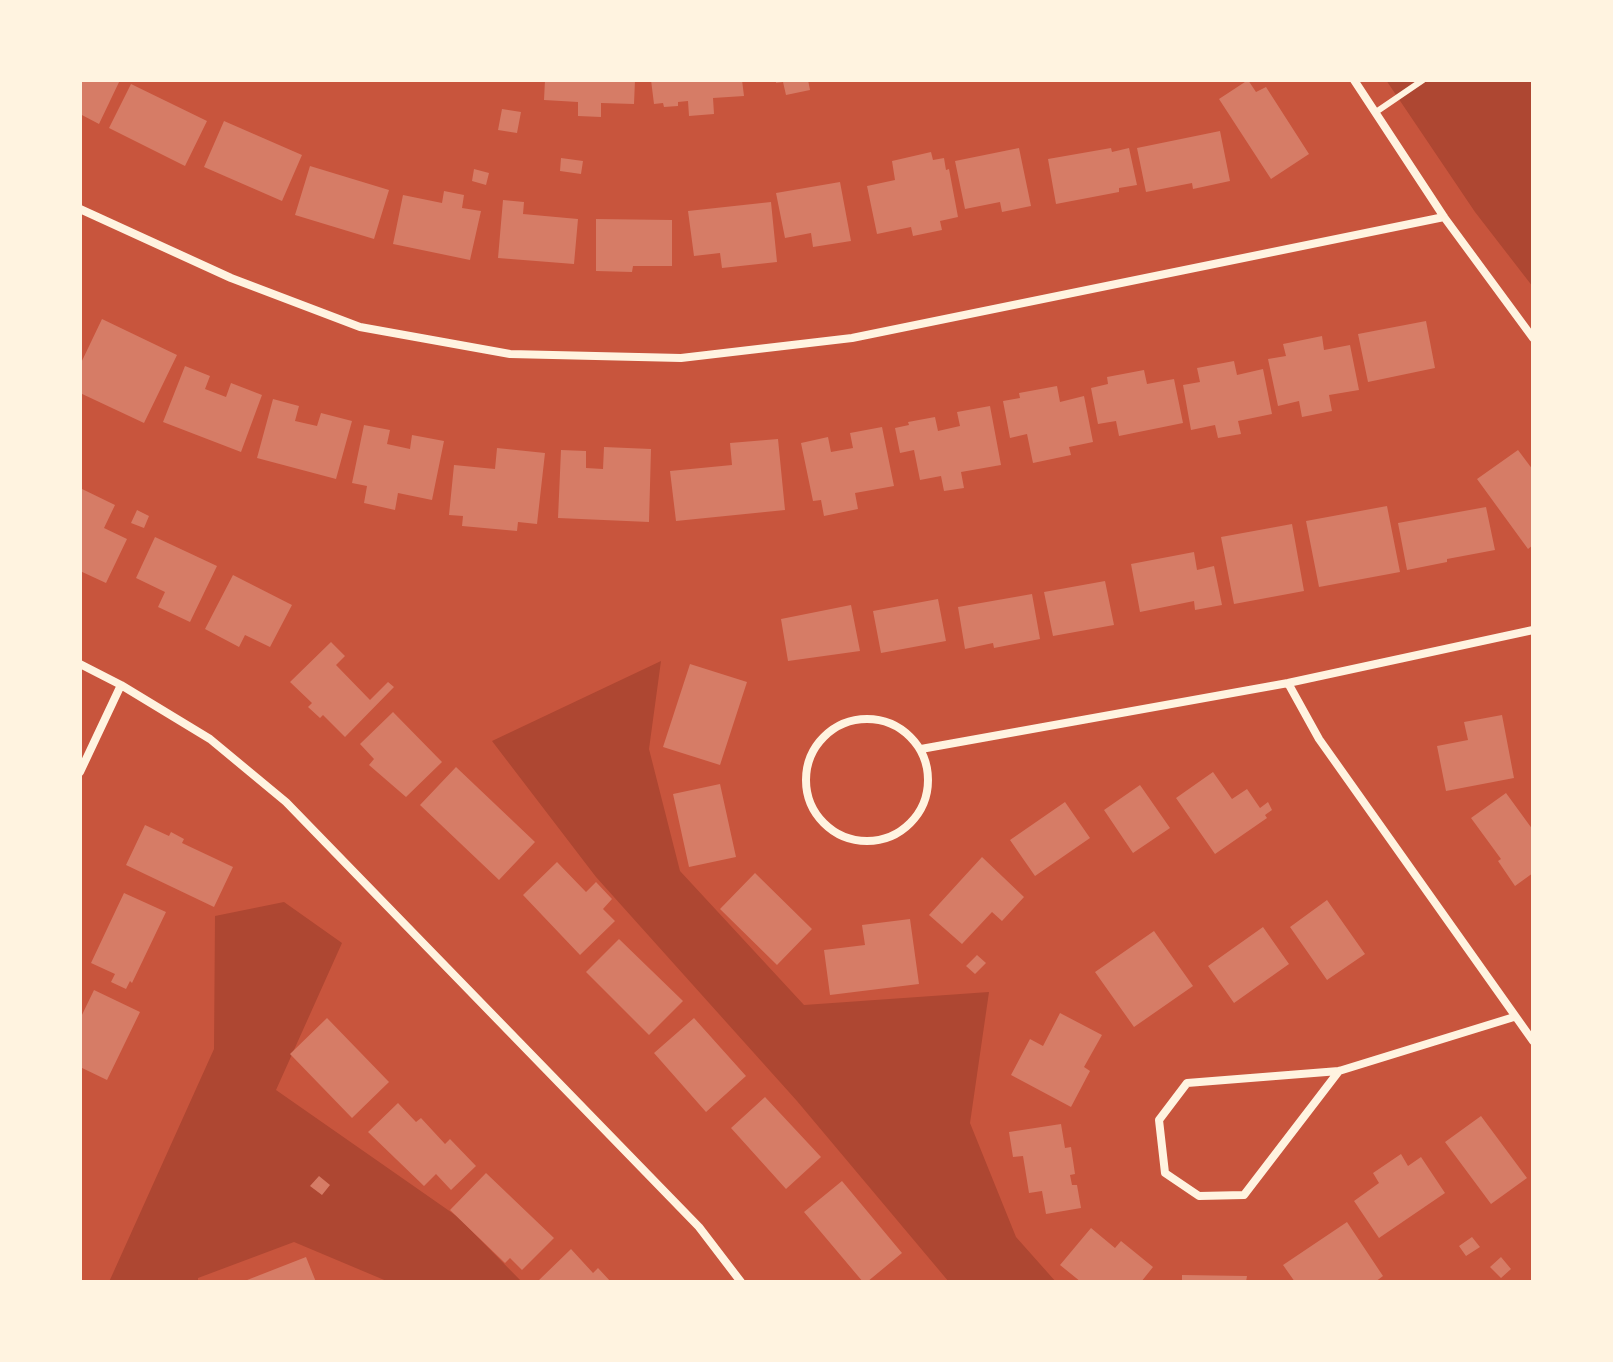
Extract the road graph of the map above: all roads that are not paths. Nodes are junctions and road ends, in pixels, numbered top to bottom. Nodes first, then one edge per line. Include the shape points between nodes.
1 (1354, 80) edge
2 (1423, 80) edge
3 (1376, 112) junction
4 (80, 209) edge
5 (1444, 217) junction
6 (1533, 338) edge
7 (1533, 630) edge
8 (80, 664) edge
9 (1288, 683) junction
10 (121, 685) junction
11 (921, 749) junction
12 (80, 772) edge
13 (1514, 1017) junction
14 (1533, 1041) edge
15 (1339, 1071) junction
16 (741, 1282) edge

1 - 3 street
2 - 3 lane
3 - 5 street
4 - 5 street via 231,278 360,327 510,354 681,358 852,338
5 - 6 street
7 - 9 street
8 - 10 street
9 - 11 street
9 - 13 street via 1319,739
10 - 12 street
10 - 16 street via 210,739 286,802 699,1227
11 - 11 street via 907,732 879,719 857,719 830,730 808,761 805,782 812,807 837,833 857,840 890,837 922,808 928,787
13 - 14 street
13 - 15 street
15 - 15 street via 1187,1083 1159,1120 1165,1173 1199,1196 1244,1195

